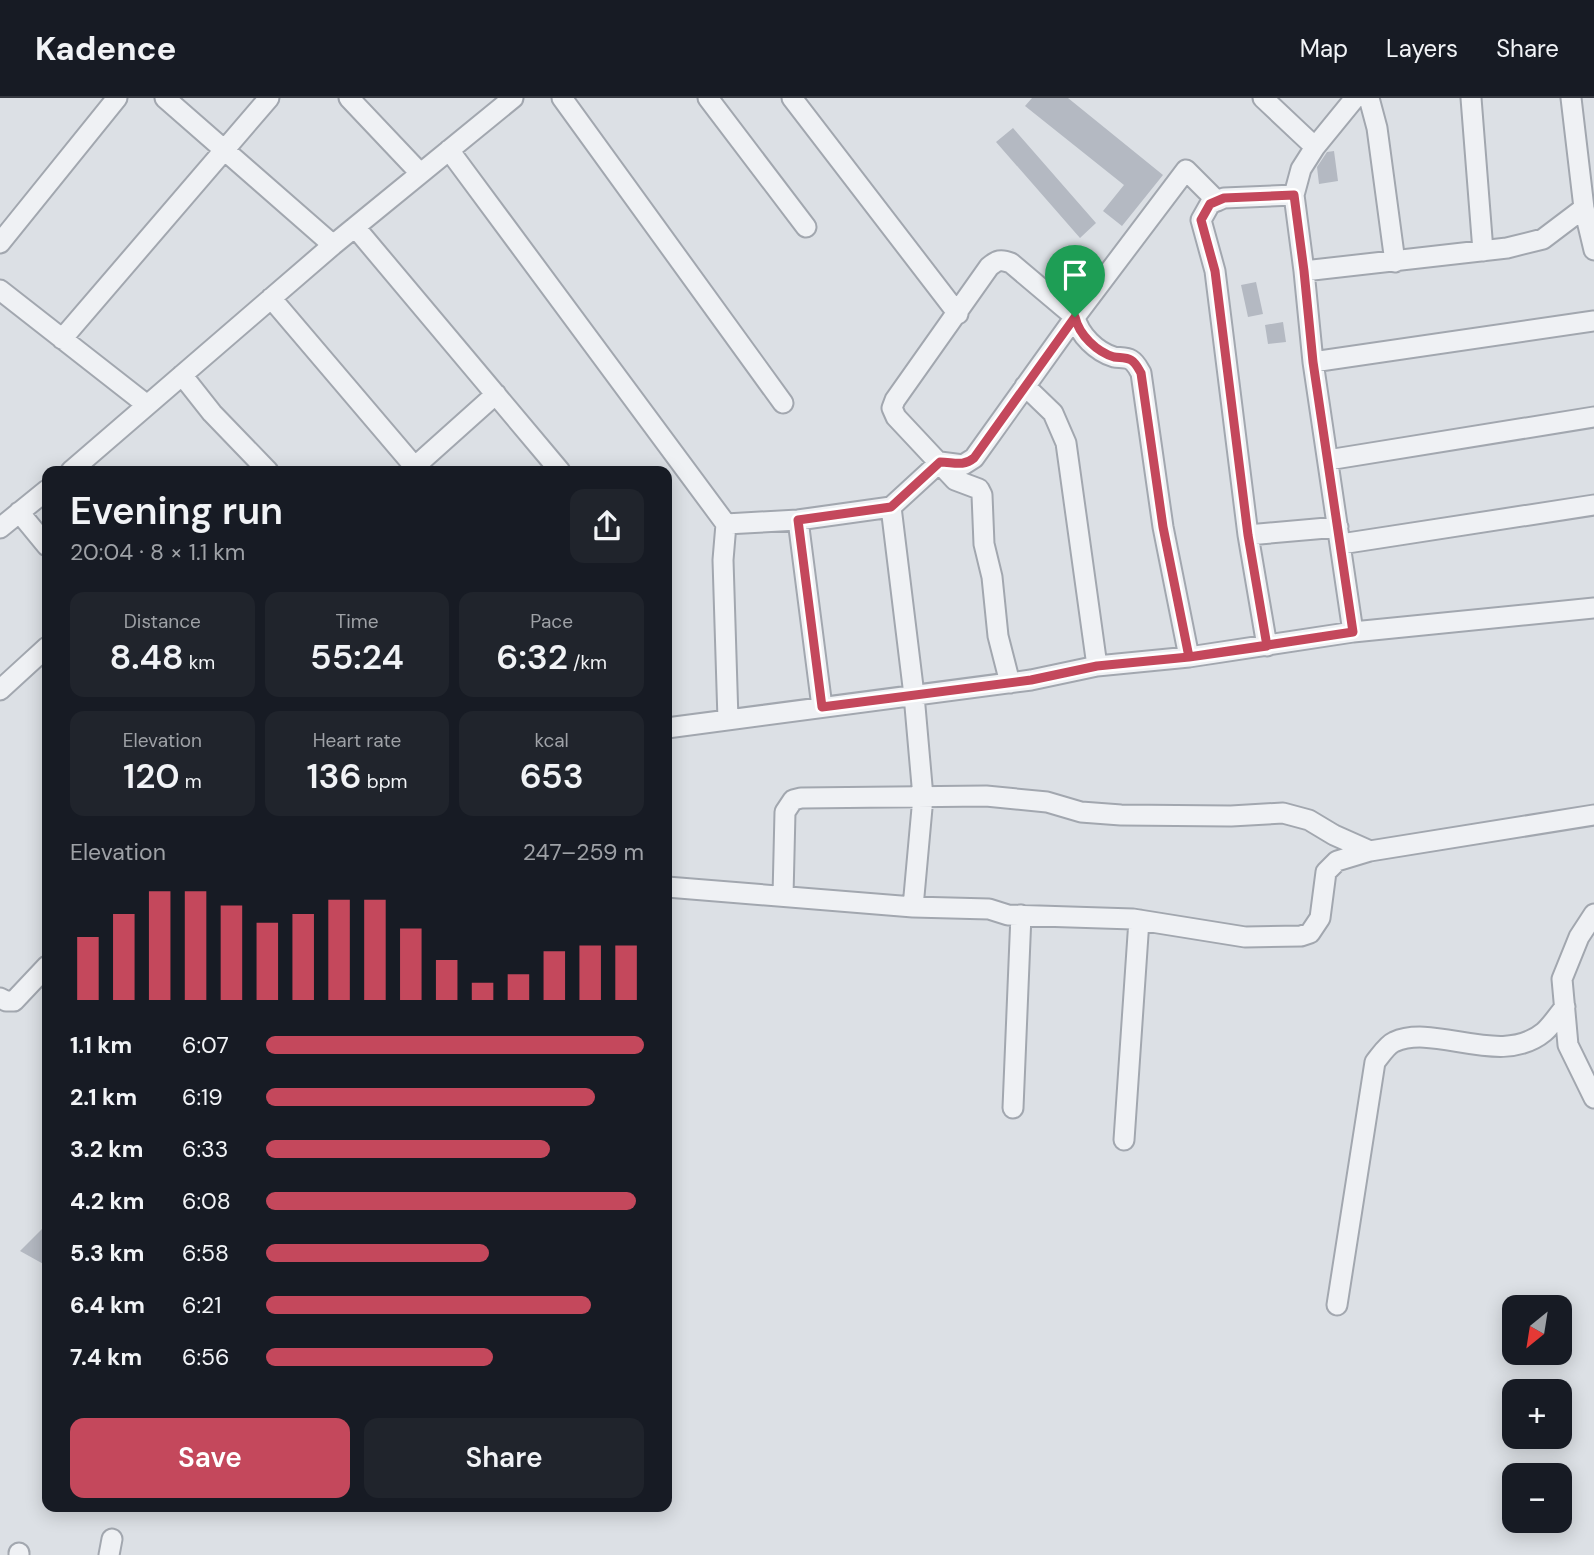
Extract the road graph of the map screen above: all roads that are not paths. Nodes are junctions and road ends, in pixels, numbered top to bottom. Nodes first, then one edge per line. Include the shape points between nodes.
1 (117, 98) edge
2 (165, 98) edge
3 (269, 98) edge
4 (349, 98) edge
5 (562, 98) edge
6 (708, 98) edge
7 (792, 98) edge
8 (1263, 98) edge
9 (1355, 98) edge
10 (1369, 98) edge
11 (1471, 98) edge
12 (1571, 98) edge
13 (505, 100) edge
14 (1315, 147) junction
15 (224, 150) junction
16 (449, 150) junction
17 (420, 173) junction
18 (1294, 195) junction
19 (1217, 201) junction
20 (1584, 208) junction
21 (355, 227) junction
22 (806, 227) dead end
23 (1592, 228) edge
24 (0, 243) edge
25 (332, 245) junction
26 (1594, 250) edge
27 (1483, 251) junction
28 (1395, 262) junction
29 (1304, 271) junction
30 (0, 290) edge
31 (271, 298) junction
32 (958, 314) junction
33 (1075, 317) junction
34 (1594, 321) edge
35 (62, 339) junction
36 (1313, 362) junction
37 (182, 376) junction
38 (1025, 386) junction
39 (496, 394) junction
40 (783, 403) dead end
41 (146, 405) junction
42 (1594, 417) edge
43 (1328, 460) junction
44 (940, 462) junction
45 (77, 466) edge
46 (256, 466) edge
47 (410, 466) edge
48 (415, 466) edge
49 (556, 466) edge
50 (42, 494) edge
51 (1594, 505) edge
52 (891, 507) junction
53 (19, 512) junction
54 (798, 520) junction
55 (726, 524) junction
56 (0, 528) edge
57 (1248, 535) junction
58 (1340, 536) junction
59 (42, 540) edge
60 (1594, 608) edge
61 (1353, 632) junction
62 (1267, 646) junction
63 (42, 652) edge
64 (1189, 657) junction
65 (1097, 666) junction
66 (1010, 683) junction
67 (0, 690) edge
68 (914, 695) junction
69 (822, 707) junction
70 (728, 720) junction
71 (672, 727) edge
72 (923, 797) junction
73 (1594, 815) edge
74 (1370, 851) junction
75 (672, 887) edge
76 (783, 896) junction
77 (914, 907) junction
78 (1594, 914) edge
79 (1021, 915) junction
80 (1139, 920) junction
81 (42, 971) edge
82 (0, 998) edge
83 (1565, 1007) junction
84 (1594, 1098) edge
85 (1013, 1108) dead end
86 (1124, 1140) dead end
87 (1337, 1305) dead end

1 - 24 street
2 - 15 street
3 - 15 street
4 - 17 street
5 - 40 street
6 - 22 street
7 - 32 street
8 - 14 street
9 - 14 street
10 - 28 street
11 - 27 street
12 - 20 street
13 - 16 street
14 - 18 street via 1301,169
15 - 25 street
15 - 35 street
16 - 17 street
16 - 55 street
17 - 21 street
18 - 19 street
18 - 29 street
19 - 33 street via 1186,170
19 - 57 street via 1201,220 1215,271
20 - 23 street
20 - 27 street via 1543,239
21 - 25 street
21 - 39 street
23 - 26 street
25 - 31 street
27 - 28 street
28 - 29 street
29 - 36 street
30 - 35 street
31 - 37 street
31 - 47 street
32 - 33 street via 989,267 1003,260
32 - 44 street via 892,408
33 - 38 street
33 - 64 street via 1083,335 1105,353 1129,359 1141,373 1163,527
34 - 36 street
35 - 41 street
36 - 43 street
37 - 41 street
37 - 46 street
38 - 44 street via 974,458 963,465
38 - 65 street via 1053,413 1066,443
39 - 48 street
39 - 49 street
41 - 45 street
42 - 43 street
43 - 58 street
44 - 52 street
44 - 66 street via 955,480 979,489 982,495 984,544
50 - 53 street
51 - 58 street
52 - 54 street
52 - 68 street
53 - 56 street
53 - 59 street
54 - 55 street
54 - 69 street
55 - 70 street
57 - 58 street
57 - 62 street
58 - 61 street
60 - 61 street
61 - 62 street
62 - 64 street
63 - 67 street
64 - 65 street
65 - 66 street
66 - 68 street
68 - 69 street
68 - 72 street
69 - 70 street
70 - 71 street
72 - 74 street via 998,797 1121,815 1283,813 1309,820
72 - 76 street via 793,800 785,811
72 - 77 street
73 - 74 street
74 - 80 street via 1337,861 1326,872 1320,918 1310,933 1301,936 1245,937
75 - 76 street
76 - 77 street
77 - 79 street via 989,909
78 - 83 street via 1562,979
79 - 80 street
79 - 85 street
80 - 86 street
81 - 82 street via 13,1001
83 - 84 street via 1568,1045
83 - 87 street via 1543,1033 1519,1045 1415,1038 1392,1042 1375,1062

